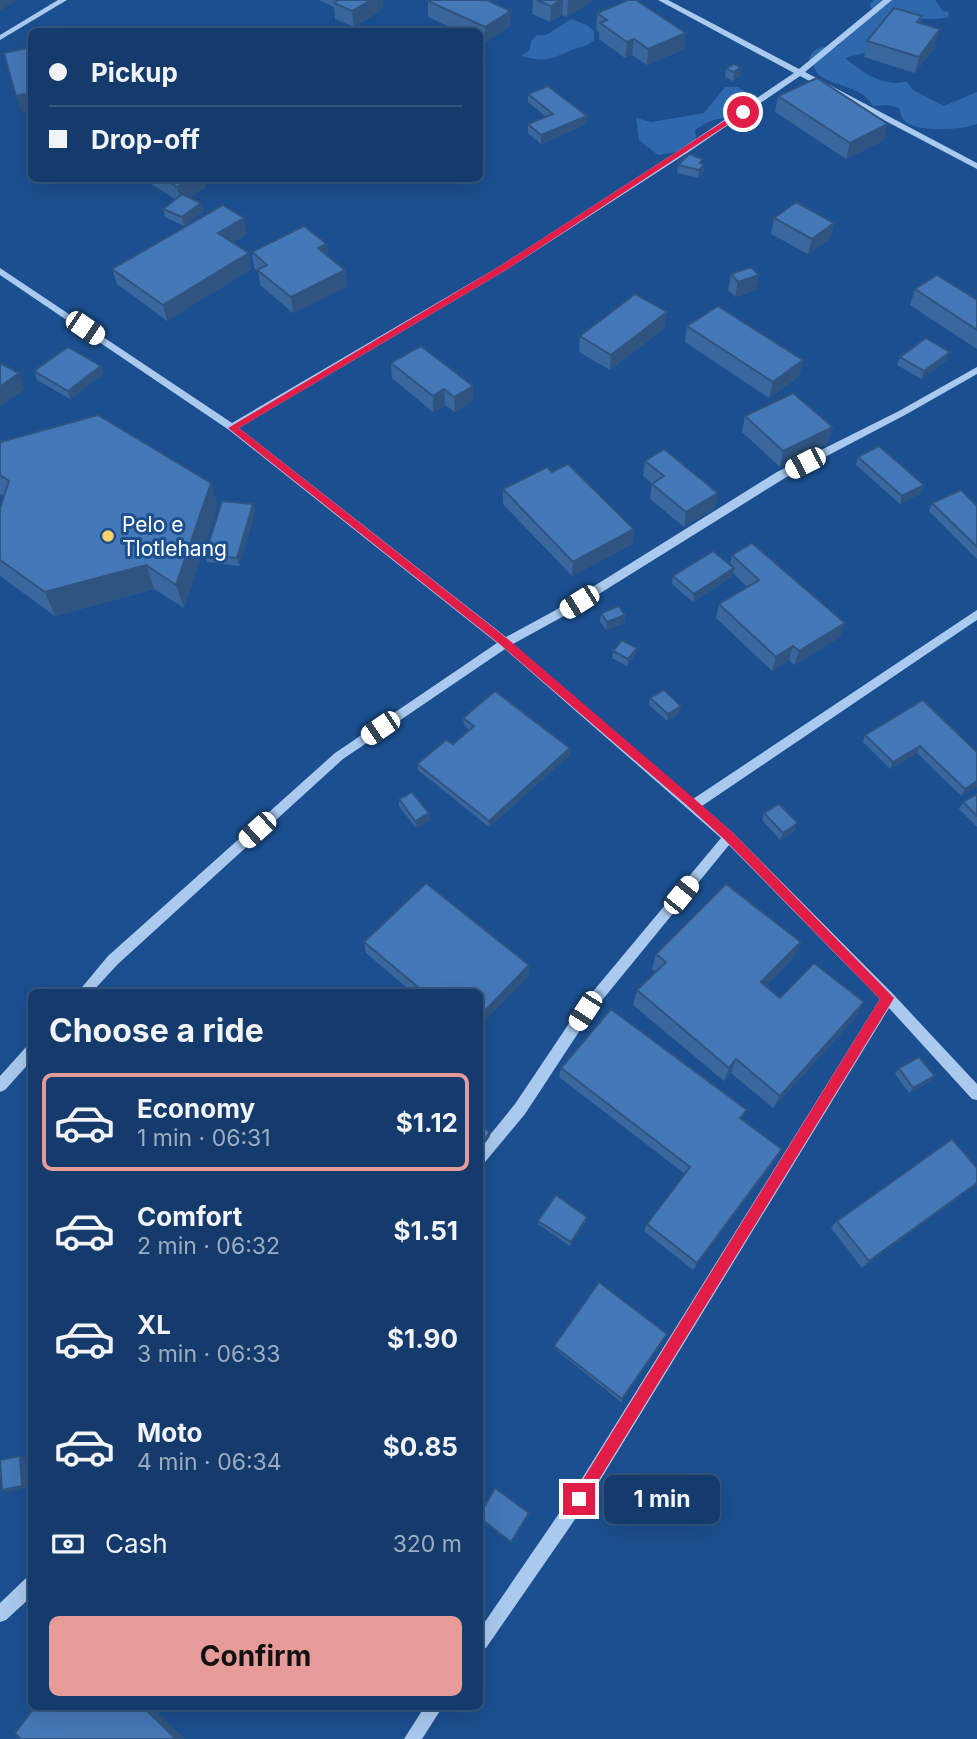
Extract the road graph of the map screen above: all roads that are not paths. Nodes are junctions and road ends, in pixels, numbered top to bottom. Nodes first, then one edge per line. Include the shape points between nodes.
1 (63, 0) edge
2 (662, 0) edge
3 (888, 0) edge
4 (0, 38) edge
5 (802, 72) junction
6 (977, 166) edge
7 (0, 271) edge
8 (977, 370) edge
9 (232, 428) junction
10 (977, 614) edge
11 (505, 643) junction
12 (694, 805) junction
13 (729, 836) junction
14 (87, 989) edge
15 (888, 998) junction
16 (28, 1055) edge
17 (0, 1086) edge
18 (977, 1094) edge
19 (483, 1153) edge
20 (28, 1588) edge
21 (0, 1614) edge
22 (483, 1638) edge
23 (432, 1710) edge
24 (412, 1739) edge

1 - 4 street
2 - 5 street
3 - 5 street
5 - 6 street
5 - 9 street via 503,268
7 - 9 street
8 - 11 street via 781,475
9 - 11 street
10 - 12 street
11 - 12 street
11 - 14 street via 339,756
12 - 13 street
13 - 15 street
13 - 19 street via 585,1011 520,1110
15 - 18 street
15 - 22 street via 586,1487
16 - 17 street
20 - 21 street
23 - 24 street

